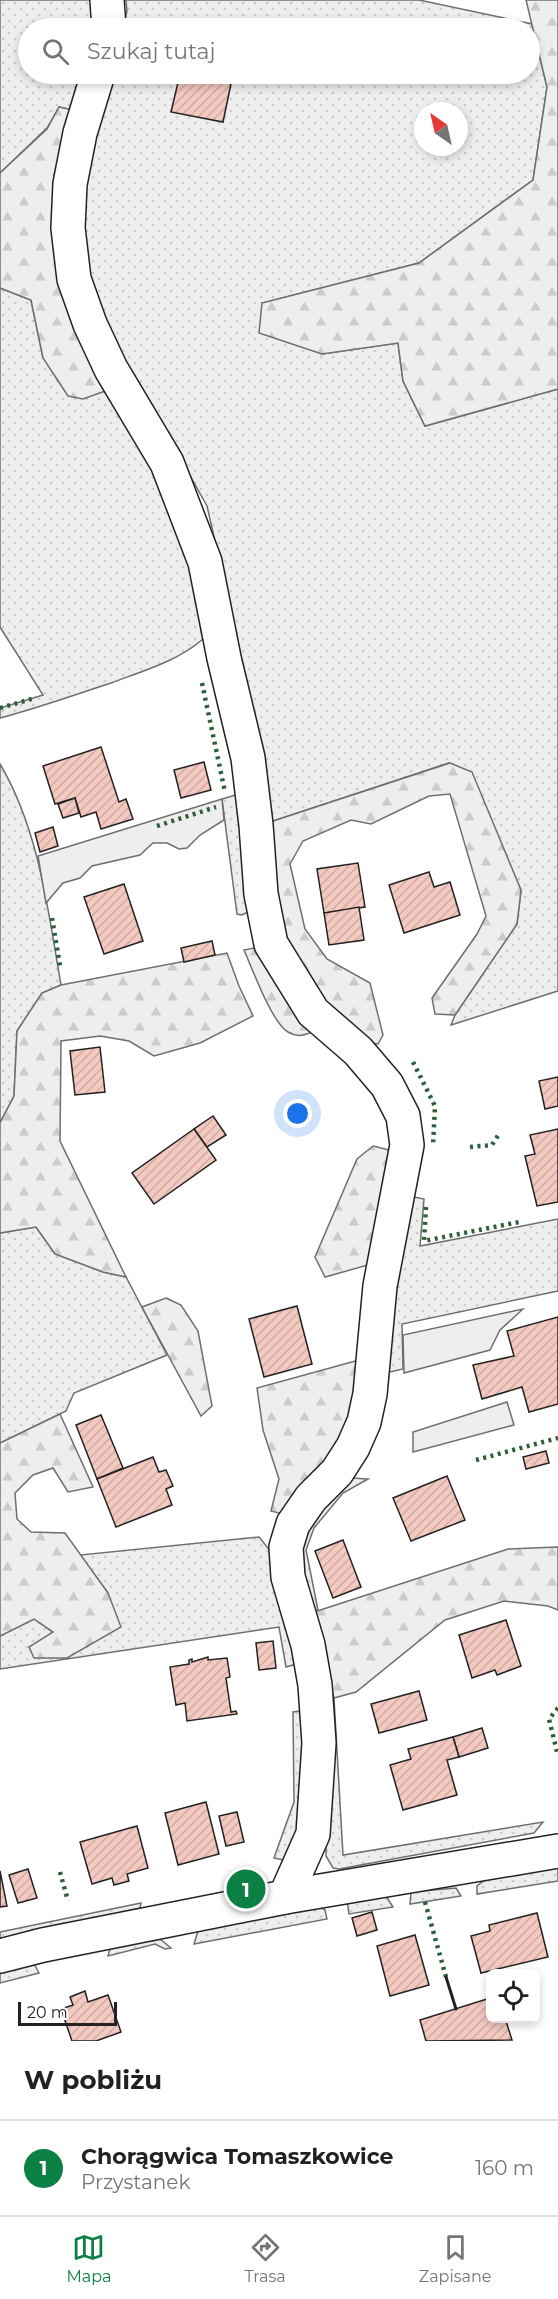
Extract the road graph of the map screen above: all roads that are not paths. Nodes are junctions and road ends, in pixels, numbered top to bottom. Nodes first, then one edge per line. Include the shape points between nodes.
1 (107, 0) edge
2 (108, 18) edge
3 (95, 84) edge
4 (558, 1851) edge
5 (285, 1897) junction
6 (0, 1956) edge

1 - 2 street
3 - 5 street via 70,184 68,228 74,279 111,369 167,463 205,562 248,758 261,894 271,944 313,1012 358,1051 387,1085 403,1116 407,1145 380,1287 364,1422 337,1472 311,1498 293,1524 286,1547 288,1577 314,1675 319,1743 313,1834
4 - 5 street
5 - 6 street

